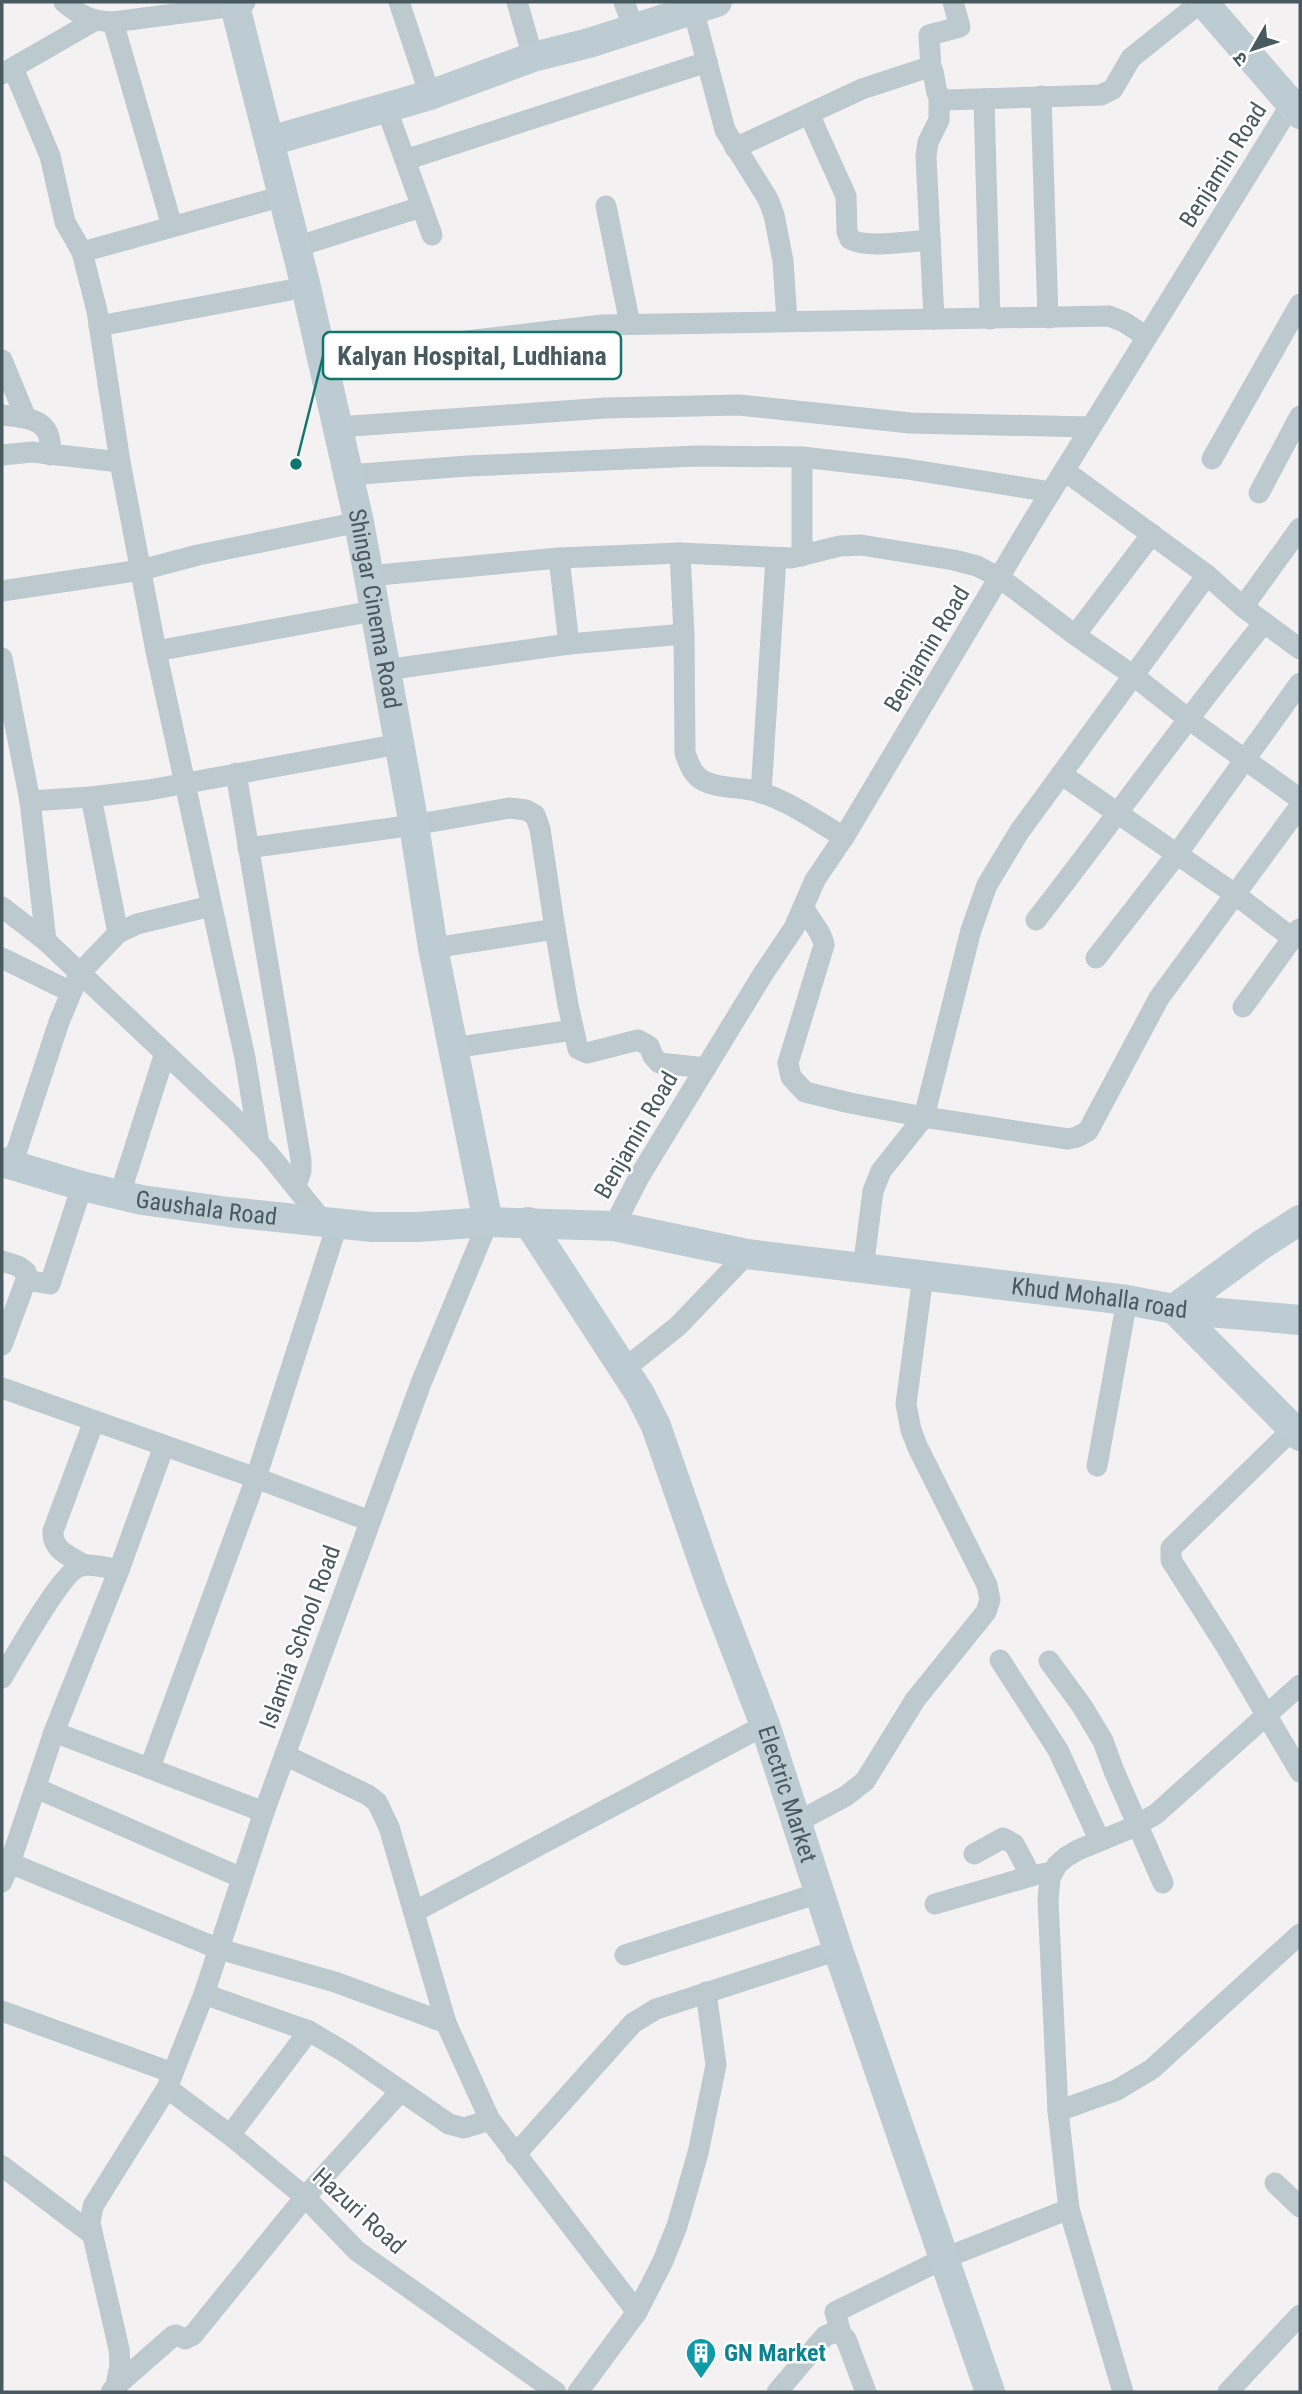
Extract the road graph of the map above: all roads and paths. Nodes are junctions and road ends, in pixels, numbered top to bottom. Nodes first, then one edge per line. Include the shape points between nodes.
1 (64, 2) edge
2 (399, 2) edge
3 (517, 2) edge
4 (953, 2) edge
5 (1202, 2) edge
6 (238, 3) edge
7 (705, 6) edge
8 (629, 15) edge
9 (103, 22) junction
10 (533, 57) junction
11 (707, 62) junction
12 (931, 69) junction
13 (8, 71) edge
14 (429, 95) junction
15 (939, 96) junction
16 (1041, 96) junction
17 (984, 99) junction
18 (1297, 104) edge
19 (386, 107) junction
20 (809, 114) junction
21 (270, 141) junction
22 (735, 148) junction
23 (405, 160) junction
24 (283, 196) junction
25 (606, 206) dead end
26 (421, 207) junction
27 (172, 226) junction
28 (432, 235) dead end
29 (930, 240) junction
30 (296, 247) junction
31 (82, 252) junction
32 (306, 287) junction
33 (1300, 304) edge
34 (1048, 318) junction
35 (990, 319) junction
36 (934, 320) junction
37 (787, 321) junction
38 (630, 324) junction
39 (99, 326) junction
40 (1147, 337) junction
41 (323, 358) junction
42 (2, 360) edge
43 (2, 415) edge
44 (1300, 416) edge
45 (26, 418) junction
46 (338, 427) junction
47 (1090, 427) junction
48 (2, 455) edge
49 (50, 455) junction
50 (802, 457) junction
51 (1212, 459) dead end
52 (120, 462) junction
53 (1065, 471) junction
54 (347, 475) junction
55 (1051, 492) junction
56 (1259, 493) dead end
57 (359, 522) junction
58 (1300, 528) edge
59 (1152, 534) junction
60 (680, 554) junction
61 (802, 556) junction
62 (559, 558) junction
63 (776, 558) junction
64 (141, 570) junction
65 (1207, 575) junction
66 (368, 576) junction
67 (1000, 578) junction
68 (2, 591) edge
69 (1243, 607) junction
70 (373, 611) junction
71 (1264, 623) junction
72 (684, 634) junction
73 (1075, 635) junction
74 (569, 644) junction
75 (1300, 649) edge
76 (156, 651) junction
77 (2, 658) edge
78 (386, 670) junction
79 (1134, 676) junction
80 (1300, 682) edge
81 (1187, 718) junction
82 (399, 744) junction
83 (1245, 761) junction
84 (236, 773) junction
85 (1061, 774) junction
86 (183, 784) junction
87 (761, 793) junction
88 (90, 797) junction
89 (1300, 799) edge
90 (30, 801) junction
91 (1300, 806) edge
92 (1118, 815) junction
93 (414, 825) junction
94 (844, 837) junction
95 (248, 848) junction
96 (1177, 854) junction
97 (1236, 895) junction
98 (211, 906) junction
99 (2, 907) edge
100 (804, 908) junction
101 (1036, 920) dead end
102 (555, 929) junction
103 (118, 933) junction
104 (1296, 933) edge
105 (46, 941) junction
106 (433, 948) junction
107 (2, 958) edge
108 (1096, 958) dead end
109 (75, 983) junction
110 (1243, 1007) dead end
111 (573, 1030) junction
112 (453, 1048) junction
113 (165, 1053) junction
114 (706, 1068) junction
115 (924, 1117) junction
116 (259, 1144) junction
117 (7, 1163) edge
118 (82, 1186) junction
119 (296, 1186) junction
120 (120, 1194) junction
121 (1300, 1220) edge
122 (330, 1221) junction
123 (488, 1222) junction
124 (528, 1222) junction
125 (614, 1226) junction
126 (747, 1254) junction
127 (2, 1261) edge
128 (863, 1269) junction
129 (923, 1276) junction
130 (26, 1280) junction
131 (1127, 1300) junction
132 (1174, 1309) junction
133 (1300, 1320) edge
134 (2, 1345) edge
135 (623, 1370) junction
136 (2, 1388) edge
137 (94, 1422) junction
138 (1297, 1433) edge
139 (164, 1446) junction
140 (1097, 1466) dead end
141 (256, 1478) junction
142 (370, 1521) junction
143 (84, 1565) junction
144 (119, 1570) junction
145 (1000, 1660) dead end
146 (1049, 1661) dead end
147 (2, 1678) edge
148 (1300, 1685) edge
149 (1268, 1716) junction
150 (765, 1725) junction
151 (54, 1732) junction
152 (285, 1755) junction
153 (150, 1767) junction
154 (1300, 1772) edge
155 (36, 1788) junction
156 (264, 1812) junction
157 (797, 1822) junction
158 (1138, 1824) junction
159 (1100, 1841) junction
160 (974, 1854) dead end
161 (6, 1872) edge
162 (1053, 1872) junction
163 (1031, 1876) junction
164 (242, 1878) junction
165 (1163, 1883) dead end
166 (819, 1893) junction
167 (935, 1904) dead end
168 (414, 1912) junction
169 (1300, 1934) edge
170 (219, 1949) junction
171 (838, 1950) junction
172 (625, 1955) dead end
173 (706, 1992) junction
174 (204, 1994) junction
175 (2, 2011) edge
176 (446, 2023) junction
177 (309, 2031) junction
178 (170, 2081) junction
179 (400, 2092) junction
180 (1058, 2110) junction
181 (490, 2120) junction
182 (230, 2135) junction
183 (515, 2155) junction
184 (2, 2166) edge
185 (1275, 2183) dead end
186 (304, 2197) junction
187 (1300, 2207) edge
188 (1069, 2210) junction
189 (92, 2234) junction
190 (945, 2258) junction
191 (637, 2312) junction
192 (1300, 2315) edge
193 (841, 2333) junction
194 (114, 2389) edge
195 (556, 2392) edge
196 (578, 2392) edge
197 (777, 2392) edge
198 (866, 2392) edge
199 (990, 2392) edge
200 (1123, 2392) edge
201 (1228, 2392) edge

1 - 9 street via 76,13
2 - 14 street
3 - 10 street
4 - 12 street via 960,27 929,35
5 - 16 street via 1131,58 1107,92
5 - 18 street
6 - 9 street
6 - 21 street, Shingar Cinema Road
7 - 8 street
7 - 11 street
8 - 10 street
9 - 13 street
9 - 27 street
10 - 14 street
11 - 22 street via 725,130
11 - 23 street
12 - 15 street
12 - 20 street via 862,89
13 - 31 street via 50,156 65,222
14 - 19 street
15 - 17 street
15 - 29 street via 939,120 926,156
16 - 17 street
16 - 34 street
17 - 35 street
18 - 40 street, Benjamin Road
19 - 21 street
19 - 23 street
20 - 22 street
20 - 29 street via 846,196 850,239 859,243
21 - 24 street, Shingar Cinema Road
22 - 37 street via 774,215
23 - 26 street
24 - 27 street
24 - 30 street, Shingar Cinema Road
25 - 38 street
26 - 28 street
26 - 30 street
27 - 31 street
29 - 36 street
30 - 32 street, Shingar Cinema Road
31 - 39 street
32 - 39 street
32 - 41 street, Shingar Cinema Road
33 - 51 street
34 - 35 street
34 - 40 street via 1109,316
35 - 36 street
36 - 37 street
37 - 38 street
38 - 41 street
39 - 52 street
40 - 47 street, Benjamin Road
41 - 46 street, Shingar Cinema Road
42 - 45 street
43 - 45 street
44 - 56 street
45 - 49 street via 47,429
46 - 47 street via 605,408 738,405 910,423
46 - 54 street, Shingar Cinema Road
47 - 53 street, Benjamin Road
48 - 49 street
49 - 52 street
50 - 54 street via 684,456
50 - 55 street
50 - 61 street
52 - 64 street
53 - 55 street, Benjamin Road
53 - 59 street
54 - 57 street, Shingar Cinema Road
55 - 67 street, Benjamin Road
57 - 64 street
57 - 66 street, Shingar Cinema Road
58 - 69 street
59 - 65 street
59 - 73 street
60 - 62 street
60 - 63 street
60 - 72 street
61 - 63 street
61 - 67 street via 861,545 954,560
62 - 66 street
62 - 74 street
63 - 87 street
64 - 68 street
64 - 76 street
65 - 69 street
65 - 79 street
66 - 70 street, Shingar Cinema Road
67 - 73 street
67 - 94 street, Benjamin Road
69 - 71 street
70 - 76 street
70 - 78 street, Shingar Cinema Road
71 - 75 street
71 - 81 street
72 - 74 street
72 - 87 street via 684,753 689,765 698,778 709,783
73 - 79 street
74 - 78 street
76 - 86 street
77 - 90 street
78 - 82 street, Shingar Cinema Road
79 - 81 street
79 - 85 street
80 - 83 street
81 - 83 street
81 - 92 street
82 - 84 street
82 - 93 street, Shingar Cinema Road
83 - 89 street
83 - 96 street
84 - 86 street
84 - 95 street
85 - 92 street
85 - 115 street via 1018,832 987,885 971,930
86 - 88 street
86 - 98 street
87 - 94 street
88 - 90 street
88 - 103 street
90 - 105 street
91 - 97 street
92 - 96 street
92 - 101 street
93 - 95 street
93 - 102 street via 509,808 535,815
93 - 106 street, Shingar Cinema Road
94 - 100 street, Benjamin Road
95 - 119 street via 301,1160
96 - 97 street
96 - 108 street
97 - 104 street
97 - 115 street via 1159,998 1083,1135 1068,1139
98 - 103 street
98 - 116 street
99 - 105 street
100 - 114 street, Benjamin Road
100 - 115 street via 824,945 788,1063 791,1077 805,1092
102 - 106 street
102 - 111 street
103 - 109 street
104 - 110 street
105 - 109 street
106 - 112 street, Shingar Cinema Road
107 - 109 street
109 - 113 street
109 - 117 street
111 - 112 street
111 - 114 street via 576,1045 587,1053 638,1040 649,1046 659,1063
112 - 123 street, Shingar Cinema Road
113 - 116 street
113 - 120 street
114 - 125 street, Benjamin Road
115 - 128 street via 876,1180
116 - 119 street
117 - 118 street, Gaushala Road
118 - 120 street, Gaushala Road
118 - 130 street via 50,1284
119 - 122 street
120 - 122 street, Gaushala Road via 229,1212
121 - 132 street, Khud Mohalla road
122 - 123 street, Gaushala Road via 372,1227
122 - 141 street
123 - 124 street, Gaushala Road
123 - 142 street, Islamia School Road
124 - 125 street, Gaushala Road
124 - 135 street, Electric Market
125 - 126 street, Gaushala Road
126 - 128 street, Khud Mohalla road
126 - 135 street via 678,1326
127 - 130 street via 26,1272
128 - 129 street, Khud Mohalla road
129 - 131 street, Khud Mohalla road
129 - 157 street via 907,1416 990,1600 986,1612 915,1700 865,1781
130 - 134 street
131 - 132 street, Khud Mohalla road
131 - 140 street
132 - 133 street
132 - 138 street
135 - 150 street, Electric Market via 656,1426
136 - 137 street
137 - 139 street
137 - 143 street via 53,1531 55,1546
138 - 149 street via 1171,1548 1170,1555
139 - 141 street
139 - 144 street
141 - 142 street
141 - 153 street
142 - 152 street, Islamia School Road
143 - 144 street
143 - 147 street via 73,1569 60,1584
144 - 151 street
145 - 159 street via 1058,1751
146 - 158 street via 1103,1741
148 - 149 street
149 - 154 street
149 - 158 street via 1169,1803
150 - 157 street, Electric Market
150 - 168 street
151 - 153 street
151 - 155 street
152 - 156 street, Islamia School Road
152 - 168 street via 377,1802
153 - 156 street
155 - 161 street
155 - 164 street
156 - 164 street, Islamia School Road
157 - 166 street, Electric Market
158 - 159 street
158 - 165 street
159 - 162 street via 1066,1857
160 - 163 street via 1003,1838 1014,1844
161 - 170 street
162 - 163 street
162 - 180 street via 1048,1900
163 - 167 street
164 - 170 street, Islamia School Road
166 - 171 street, Electric Market
166 - 172 street
168 - 176 street
169 - 180 street via 1152,2068 1108,2094
170 - 174 street, Islamia School Road
170 - 176 street via 335,1982
171 - 173 street
171 - 190 street, Electric Market
173 - 183 street via 656,2009 634,2023
173 - 191 street via 716,2049 713,2091 677,2226
174 - 177 street
174 - 178 street, Islamia School Road
175 - 178 street, Hazuri Road
176 - 181 street
177 - 179 street
177 - 182 street
178 - 182 street, Hazuri Road
178 - 189 street, Islamia School Road via 93,2206
179 - 181 street via 457,2127
179 - 186 street
180 - 188 street
181 - 183 street
182 - 186 street, Hazuri Road
183 - 191 street
184 - 189 street
185 - 187 street
186 - 194 street via 192,2335 186,2339 173,2336
186 - 195 street, Hazuri Road via 357,2251
188 - 190 street
188 - 200 street
189 - 194 street via 120,2349
190 - 193 street via 835,2312
190 - 199 street, Electric Market
191 - 196 street
192 - 201 street
193 - 197 street via 825,2336
193 - 198 street

